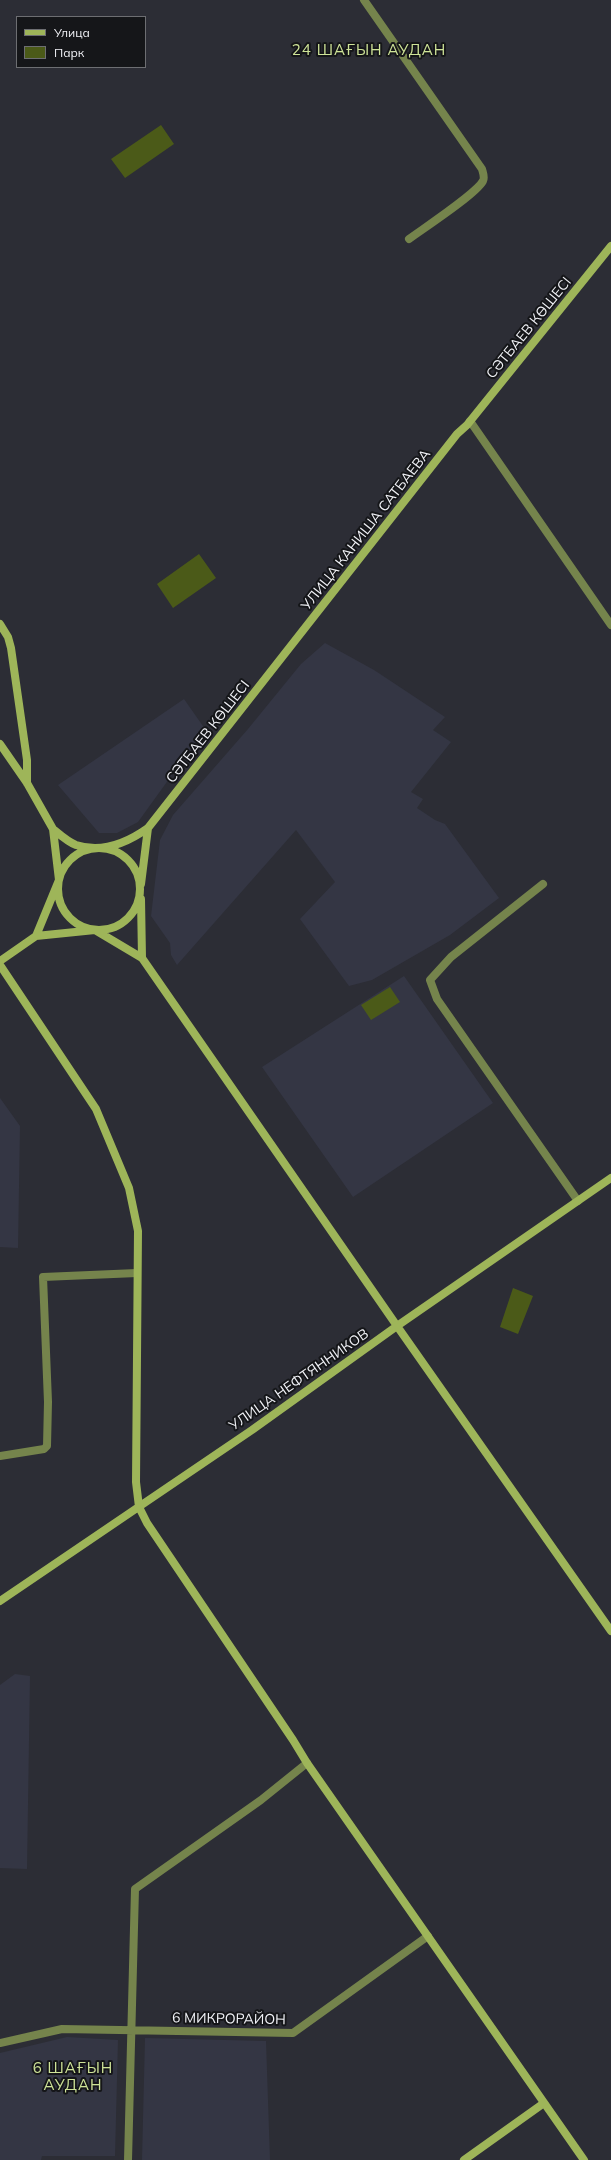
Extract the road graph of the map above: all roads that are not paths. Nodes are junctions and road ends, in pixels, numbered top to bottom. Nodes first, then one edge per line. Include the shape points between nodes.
1 (364, 0) edge
2 (409, 239) dead end
3 (611, 246) edge
4 (469, 423) junction
5 (0, 624) edge
6 (611, 625) edge
7 (287, 652) joint
8 (0, 744) edge
9 (27, 783) junction
10 (148, 828) junction
11 (53, 829) junction
12 (104, 849) junction
13 (59, 880) junction
14 (543, 884) dead end
15 (140, 890) junction
16 (95, 930) junction
17 (36, 936) junction
18 (142, 958) junction
19 (0, 961) edge
20 (0, 965) edge
21 (611, 1178) edge
22 (578, 1201) junction
23 (137, 1273) junction
24 (396, 1326) junction
25 (0, 1456) edge
26 (139, 1507) junction
27 (0, 1601) edge
28 (611, 1631) edge
29 (307, 1763) junction
30 (428, 1936) junction
31 (132, 2030) junction
32 (0, 2043) edge
33 (544, 2103) junction
34 (128, 2160) edge
35 (464, 2160) edge
36 (584, 2160) edge

1 - 2 street via 482,169 484,176 482,182 468,195
3 - 4 main road, СӘТБАЕВ КӨШЕСІ
4 - 6 street
4 - 7 main road, УЛИЦА КАНИША САТБАЕВА via 457,434
5 - 9 main road via 11,648
7 - 10 main road, СӘТБАЕВ КӨШЕСІ
8 - 9 main road
9 - 11 main road
10 - 12 main road, СӘТБАЕВ КӨШЕСІ via 137,836
10 - 15 main road
11 - 12 main road via 75,845
11 - 13 main road
12 - 13 main road via 92,849 81,853 63,869
12 - 15 main road via 126,858 134,867 139,878
13 - 16 main road via 60,901 70,918 82,926
13 - 17 main road
14 - 22 street via 451,957 430,980 437,999
15 - 16 main road via 134,910 121,924
15 - 18 main road
16 - 17 main road
16 - 18 main road
17 - 19 main road
18 - 24 main road
20 - 23 main road via 96,1109 128,1188 138,1231
21 - 22 main road, УЛИЦА НЕФТЯННИКОВ
22 - 24 main road, УЛИЦА НЕФТЯННИКОВ
23 - 25 street via 43,1277 48,1402 47,1446 44,1449
23 - 26 main road via 136,1482
24 - 26 main road, УЛИЦА НЕФТЯННИКОВ
24 - 28 main road
26 - 27 main road, УЛИЦА НЕФТЯННИКОВ
26 - 29 main road via 147,1524
29 - 30 main road
29 - 31 street via 261,1800 135,1889
30 - 31 street, 6 МИКРОРАЙОН via 293,2033
30 - 33 main road
31 - 32 street, 6 МИКРОРАЙОН via 62,2029
31 - 34 street
33 - 35 main road
33 - 36 main road

